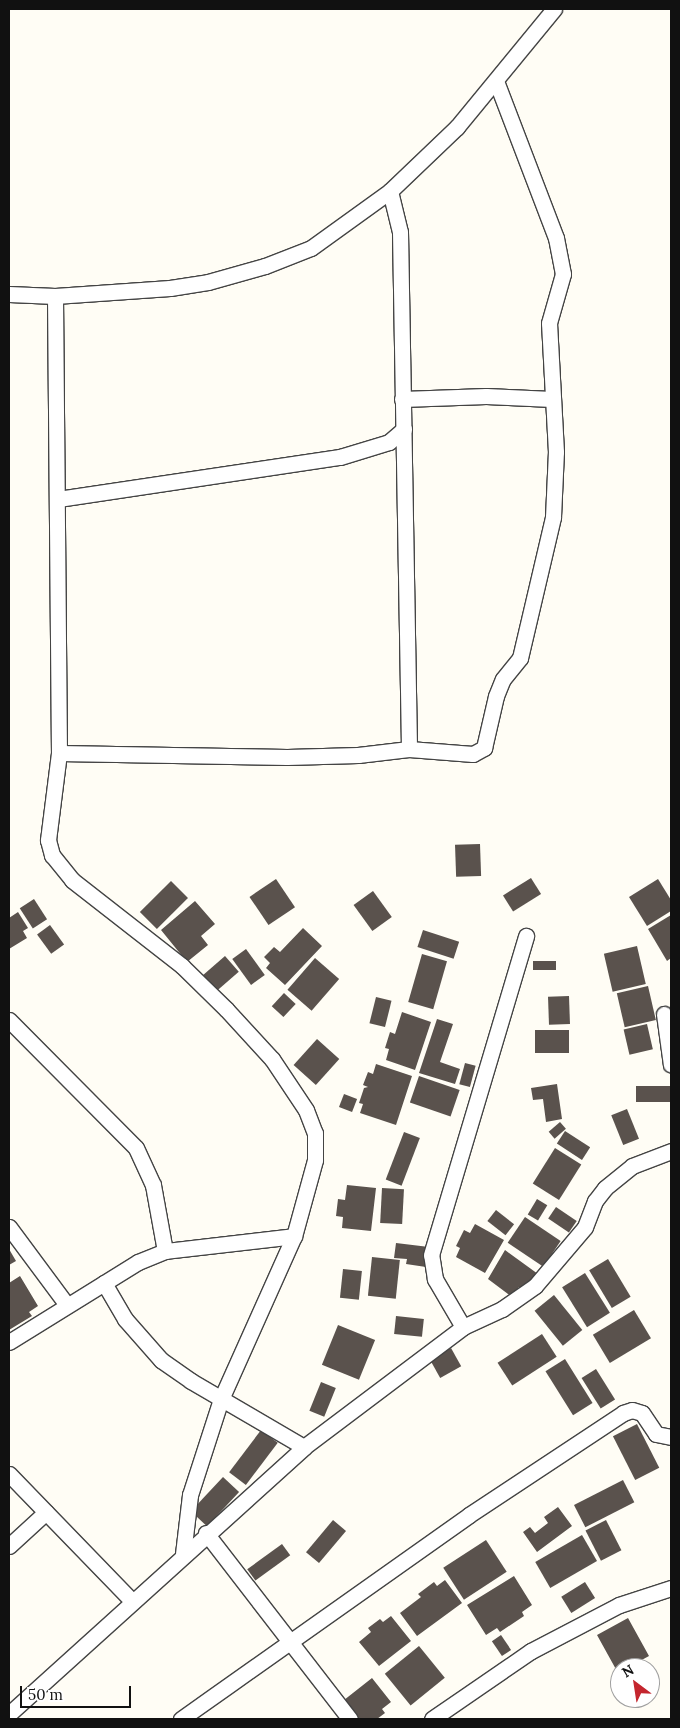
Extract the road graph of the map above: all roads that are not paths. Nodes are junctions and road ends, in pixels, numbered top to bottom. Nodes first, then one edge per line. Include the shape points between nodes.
1 (554, 9) edge
2 (496, 81) junction
3 (390, 191) junction
4 (9, 294) edge
5 (56, 296) junction
6 (402, 399) junction
7 (552, 399) junction
8 (404, 429) junction
9 (58, 499) junction
10 (409, 750) junction
11 (59, 753) junction
12 (526, 936) dead end
13 (664, 1014) dead end
14 (9, 1020) edge
15 (671, 1065) edge
16 (671, 1152) edge
17 (9, 1227) edge
18 (294, 1236) junction
19 (165, 1251) junction
20 (104, 1283) junction
21 (67, 1305) junction
22 (463, 1328) junction
23 (9, 1342) edge
24 (221, 1399) junction
25 (671, 1437) edge
26 (304, 1447) junction
27 (9, 1474) edge
28 (46, 1512) junction
29 (206, 1533) junction
30 (9, 1546) edge
31 (183, 1554) junction
32 (671, 1588) edge
33 (132, 1601) junction
34 (290, 1643) junction
35 (9, 1714) edge
36 (181, 1719) edge
37 (350, 1719) edge
38 (432, 1719) edge

1 - 2 street
2 - 3 street via 456,128
2 - 7 street via 556,238 563,274 549,323
3 - 5 street via 312,248 265,266 208,282 170,288
3 - 6 street via 400,232
4 - 5 street
5 - 9 street
6 - 7 street via 486,396
6 - 8 street
7 - 10 street via 556,452 553,517 520,658 503,679 496,696 484,748 464,755
8 - 9 street via 389,442 340,457
8 - 10 street
9 - 11 street
10 - 11 street via 358,756 287,757
11 - 18 street via 48,840 60,867 182,966 226,1008 272,1059 306,1110 315,1133 315,1160
12 - 22 street via 431,1255 435,1279
13 - 15 street
14 - 19 street via 136,1148 152,1185
16 - 22 street via 632,1166 595,1201 585,1227 535,1286 502,1309
17 - 21 street
18 - 19 street
18 - 24 street
19 - 20 street via 138,1262
20 - 21 street
20 - 24 street via 143,1342 161,1360
21 - 23 street
22 - 26 street
24 - 26 street
24 - 31 street via 190,1495
25 - 34 street via 656,1434 642,1413 632,1410 623,1413 469,1515
26 - 29 street
27 - 28 street
28 - 30 street
28 - 33 street
29 - 31 street
29 - 34 street
31 - 33 street
32 - 38 street via 619,1605 531,1652
33 - 35 street
34 - 36 street
34 - 37 street

